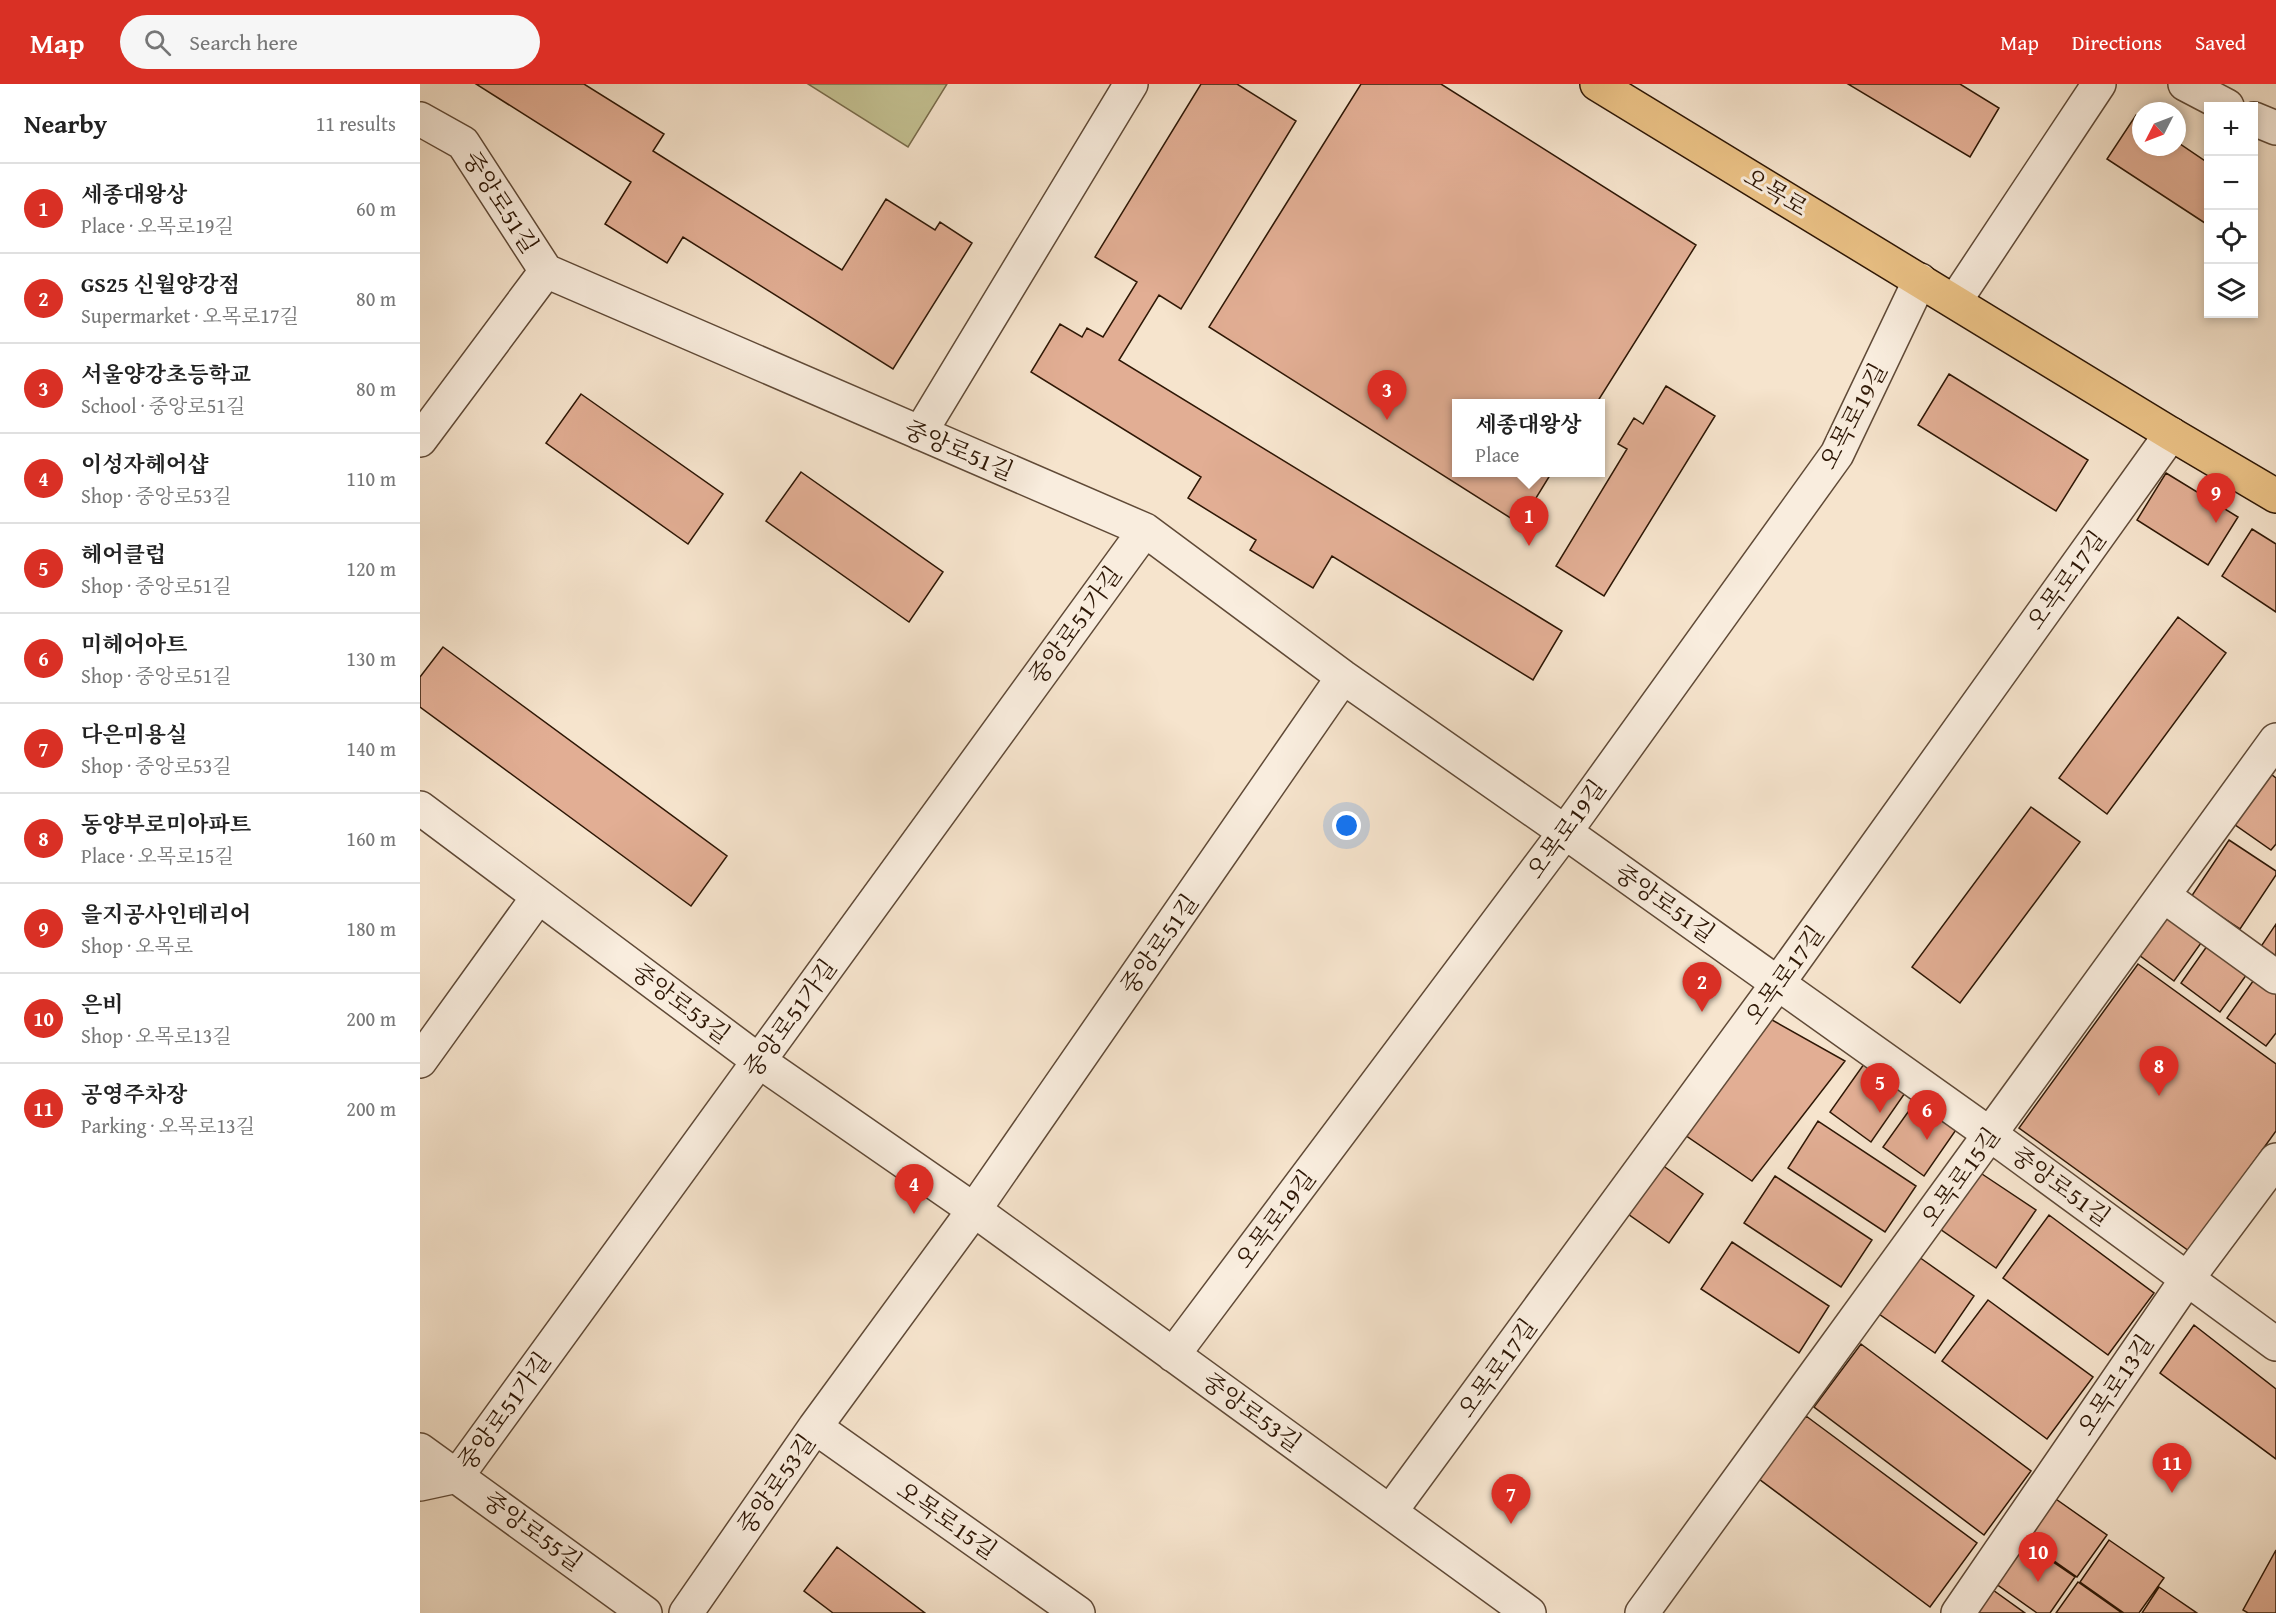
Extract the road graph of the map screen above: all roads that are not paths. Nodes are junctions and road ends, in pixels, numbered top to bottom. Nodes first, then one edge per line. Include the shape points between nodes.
1 (1131, 84) edge
2 (1597, 84) edge
3 (2099, 84) edge
4 (2185, 84) edge
5 (2219, 102) edge
6 (420, 119) edge
7 (2258, 120) edge
8 (2276, 128) edge
9 (546, 271) junction
10 (1920, 280) junction
11 (1955, 301) junction
12 (920, 433) junction
13 (2170, 434) junction
14 (420, 441) edge
15 (2276, 496) edge
16 (1145, 530) junction
17 (1343, 677) junction
18 (2272, 754) edge
19 (420, 808) edge
20 (1565, 832) junction
21 (2164, 896) junction
22 (538, 897) junction
23 (2276, 976) edge
24 (1778, 983) junction
25 (420, 1061) edge
26 (759, 1061) junction
27 (1991, 1135) junction
28 (2276, 1160) edge
29 (974, 1210) junction
30 (2187, 1279) junction
31 (2276, 1344) edge
32 (1173, 1355) junction
33 (815, 1427) junction
34 (420, 1450) edge
35 (457, 1476) junction
36 (420, 1484) edge
37 (1390, 1512) junction
38 (645, 1613) edge
39 (686, 1613) edge
40 (1078, 1613) edge
41 (1529, 1613) edge
42 (1642, 1613) edge
43 (1958, 1613) edge

1 - 12 street
2 - 10 main road, 오목로
3 - 11 street
4 - 5 street
6 - 9 street, 중앙로51길 via 463,143
7 - 8 street
9 - 12 street, 중앙로51길
9 - 14 street, 중앙로51길
10 - 11 main road, 오목로
10 - 20 street, 오목로19길 via 1837,454
11 - 13 main road, 오목로
12 - 16 street, 중앙로51길
13 - 15 main road, 오목로
13 - 24 street, 오목로17길
16 - 17 street, 중앙로51길
16 - 26 street, 중앙로51가길
17 - 20 street, 중앙로51길
17 - 29 street, 중앙로51길
18 - 21 street, 오목로15길
19 - 22 street, 중앙로53길
20 - 24 street, 중앙로51길
20 - 32 street, 오목로19길
21 - 23 street
21 - 27 street, 오목로15길
22 - 25 street
22 - 26 street, 중앙로53길
24 - 27 street, 중앙로51길
24 - 37 street, 오목로17길
26 - 29 street, 중앙로53길
26 - 35 street, 중앙로51가길
27 - 30 street, 중앙로51길
27 - 42 street, 오목로15길
28 - 30 street, 오목로13길
29 - 32 street, 중앙로53길
29 - 33 street, 중앙로53길
30 - 31 street, 중앙로51길
30 - 43 street, 오목로13길
32 - 37 street, 중앙로53길
33 - 39 street, 중앙로53길
33 - 40 street, 오목로15길
34 - 35 street, 중앙로55길
35 - 36 street, 중앙로51가길
35 - 38 street, 중앙로55길
37 - 41 street, 중앙로53길

